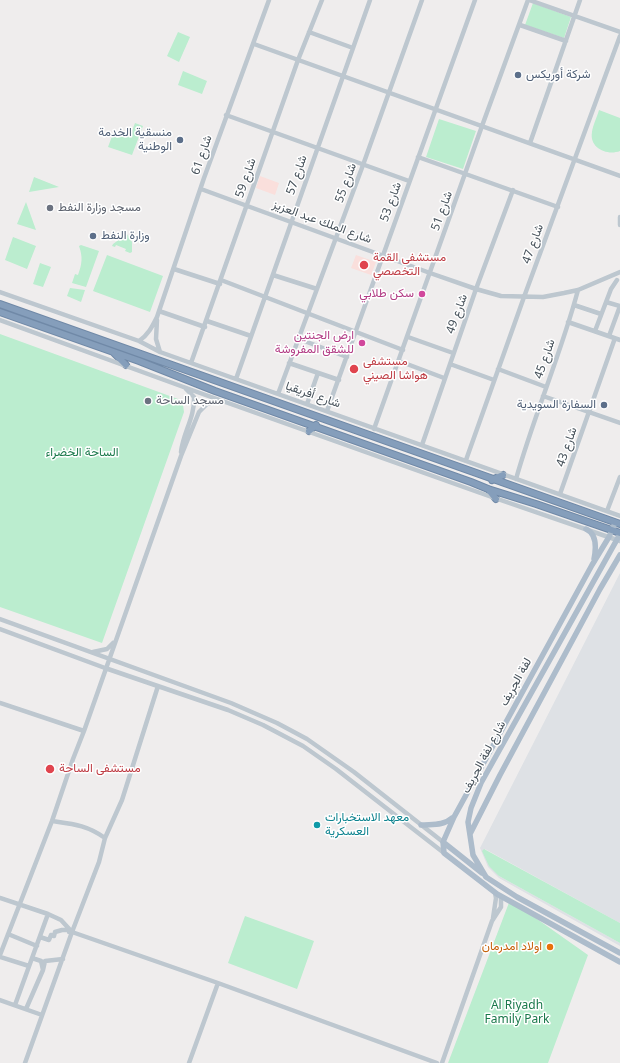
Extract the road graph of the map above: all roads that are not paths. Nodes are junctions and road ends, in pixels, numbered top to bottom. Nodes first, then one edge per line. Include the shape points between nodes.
1 (269, 0) edge
2 (322, 0) edge
3 (370, 0) edge
4 (422, 0) edge
5 (475, 0) edge
6 (529, 0) edge
7 (580, 0) edge
8 (574, 16) junction
9 (520, 25) junction
10 (309, 32) junction
11 (620, 32) edge
12 (620, 36) edge
13 (566, 41) junction
14 (254, 44) junction
15 (353, 48) junction
16 (298, 60) junction
17 (343, 76) junction
18 (388, 93) junction
19 (435, 110) junction
20 (226, 115) junction
21 (482, 126) junction
22 (273, 132) junction
23 (530, 143) junction
24 (317, 149) junction
25 (418, 157) junction
26 (574, 160) junction
27 (363, 165) junction
28 (466, 173) junction
29 (620, 176) edge
30 (409, 181) junction
31 (201, 189) junction
32 (513, 190) junction
33 (247, 205) junction
34 (558, 207) junction
35 (620, 217) edge
36 (292, 222) junction
37 (620, 225) edge
38 (336, 238) junction
39 (383, 255) junction
40 (174, 269) junction
41 (620, 272) edge
42 (430, 273) junction
43 (273, 274) junction
44 (614, 275) junction
45 (617, 280) junction
46 (220, 282) junction
47 (620, 287) edge
48 (317, 289) junction
49 (476, 289) junction
50 (578, 290) junction
51 (0, 292) edge
52 (265, 297) junction
53 (524, 297) junction
54 (606, 302) junction
55 (0, 304) edge
56 (574, 305) junction
57 (620, 306) edge
58 (159, 311) junction
59 (0, 312) edge
60 (308, 313) junction
61 (601, 314) junction
62 (157, 317) junction
63 (0, 320) edge
64 (207, 321) junction
65 (568, 322) junction
66 (205, 327) junction
67 (356, 331) junction
68 (595, 331) junction
69 (251, 336) junction
70 (408, 336) junction
71 (609, 336) junction
72 (299, 339) junction
73 (618, 339) edge
74 (139, 341) junction
75 (403, 350) junction
76 (113, 352) junction
77 (160, 352) junction
78 (453, 353) junction
79 (347, 357) junction
80 (399, 361) junction
81 (191, 363) junction
82 (289, 363) junction
83 (450, 364) junction
84 (126, 365) junction
85 (498, 369) junction
86 (318, 373) junction
87 (444, 378) junction
88 (236, 379) junction
89 (339, 380) junction
90 (494, 380) junction
91 (181, 386) junction
92 (546, 387) junction
93 (278, 394) junction
94 (543, 396) junction
95 (219, 400) junction
96 (306, 404) junction
97 (327, 411) junction
98 (589, 413) junction
99 (620, 423) edge
100 (316, 425) junction
101 (374, 429) junction
102 (309, 431) junction
103 (422, 445) junction
104 (398, 446) junction
105 (396, 455) junction
106 (181, 456) junction
107 (466, 460) junction
108 (503, 475) junction
109 (620, 477) edge
110 (516, 479) junction
111 (492, 480) junction
112 (488, 489) junction
113 (560, 494) junction
114 (496, 499) junction
115 (607, 511) junction
116 (620, 516) edge
117 (618, 524) edge
118 (586, 529) junction
119 (612, 530) junction
120 (620, 533) edge
121 (609, 537) junction
122 (618, 541) edge
123 (620, 555) edge
124 (592, 565) junction
125 (0, 619) edge
126 (0, 629) edge
127 (115, 642) junction
128 (91, 652) junction
129 (109, 659) junction
130 (105, 668) junction
131 (158, 686) junction
132 (0, 703) edge
133 (231, 703) junction
134 (228, 710) junction
135 (84, 731) junction
136 (307, 739) junction
137 (303, 746) junction
138 (454, 817) junction
139 (52, 821) junction
140 (421, 825) junction
141 (470, 834) junction
142 (105, 838) junction
143 (443, 842) junction
144 (444, 853) junction
145 (486, 877) junction
146 (495, 892) junction
147 (501, 896) junction
148 (0, 898) edge
149 (19, 905) junction
150 (48, 914) junction
151 (492, 921) junction
152 (72, 932) junction
153 (8, 934) junction
154 (40, 937) junction
155 (70, 940) junction
156 (37, 946) junction
157 (620, 953) edge
158 (0, 956) edge
159 (32, 958) junction
160 (63, 959) junction
161 (620, 962) edge
162 (29, 966) junction
163 (43, 970) junction
164 (218, 983) junction
165 (0, 1000) edge
166 (15, 1005) junction
167 (26, 1009) junction
168 (42, 1015) junction
169 (25, 1063) edge
170 (189, 1063) edge
171 (437, 1063) edge
172 (442, 1063) edge

1 - 14 street, شارع 61
2 - 10 street, شارع 59
3 - 15 street, شارع 57
4 - 18 street, شارع 55
5 - 19 street, شارع 53
6 - 8 street
6 - 9 street, شارع 51
7 - 8 street
8 - 11 street
8 - 13 street
9 - 13 street
9 - 21 street, شارع 51
10 - 15 street
10 - 16 street, شارع 59
12 - 26 street, شارع 47
13 - 23 street
14 - 16 street
14 - 20 street, شارع 61
15 - 17 street, شارع 57
16 - 17 street
16 - 22 street, شارع 59
17 - 18 street
17 - 24 street, شارع 57
18 - 19 street
18 - 27 street, شارع 55
19 - 21 street
19 - 25 street, شارع 53
20 - 22 street
20 - 31 street, شارع 61
21 - 23 street
21 - 28 street, شارع 51
22 - 24 street
22 - 33 street, شارع 59
23 - 26 street
24 - 27 street
24 - 36 street, شارع 57
25 - 28 street
25 - 30 street, شارع 53
26 - 29 street
26 - 34 street, شارع 47
27 - 30 street
27 - 38 street, شارع 55
28 - 32 street
28 - 42 street, شارع 51
30 - 39 street, شارع 53
31 - 33 street, شارع الملك عبد العزيز
31 - 40 street, شارع 61
32 - 34 street
32 - 49 street, شارع 49
33 - 36 street, شارع الملك عبد العزيز
33 - 46 street, شارع 59
34 - 53 street, شارع 47
35 - 37 street
36 - 38 street, شارع الملك عبد العزيز
36 - 43 street, شارع 57
38 - 39 street, شارع الملك عبد العزيز
38 - 48 street, شارع 55
39 - 42 street, شارع الملك عبد العزيز
39 - 67 street, شارع 53
40 - 46 street
40 - 58 street, شارع 61
41 - 44 street, شارع الملك عبد العزيز
42 - 49 street, شارع الملك عبد العزيز
42 - 70 street, شارع 51
43 - 48 street
43 - 52 street, شارع 57
44 - 45 street
44 - 50 street, شارع الملك عبد العزيز
45 - 47 street
45 - 54 street
46 - 52 street
46 - 64 street, شارع 59
48 - 60 street, شارع 55
49 - 53 street, شارع الملك عبد العزيز via 501,296
49 - 78 street, شارع 49
50 - 53 street, شارع الملك عبد العزيز via 543,297
50 - 56 street, شارع 45
51 - 74 street, شارع أفريقيا
52 - 60 street
52 - 69 street, شارع 57
53 - 85 street, شارع 47
54 - 57 street
54 - 61 street
55 - 104 highway, شارع أفريقيا
56 - 61 street
56 - 65 street, شارع 45
57 - 71 street
58 - 62 street, شارع 61
58 - 66 street
59 - 76 highway
60 - 67 street
60 - 72 street, شارع 55
61 - 68 street
62 - 74 street via 151,330
62 - 77 street via 156,338
63 - 84 street
64 - 66 street, شارع 59
64 - 69 street
65 - 68 street
65 - 92 street, شارع 45
66 - 81 street, شارع 59
67 - 75 street
67 - 79 street, شارع 53
68 - 71 street
69 - 88 street, شارع 57
70 - 75 street, شارع 51
70 - 78 street
71 - 73 street
72 - 79 street
72 - 82 street, شارع 55
73 - 98 street, شارع 43
74 - 77 street, شارع أفريقيا
75 - 80 street, شارع 51
76 - 84 highway
76 - 100 highway via 215,391
77 - 81 street, شارع أفريقيا
78 - 83 street, شارع 49
79 - 89 street, شارع 53
80 - 87 street
80 - 101 street, شارع 51
81 - 88 street, شارع أفريقيا
82 - 86 street
82 - 93 street, شارع 55
83 - 87 street, شارع 49
83 - 90 street
84 - 91 street
85 - 90 street, شارع 47
85 - 92 street
86 - 89 street
86 - 96 street
87 - 103 street, شارع 49
88 - 93 street, شارع أفريقيا
89 - 97 street, شارع 53
90 - 107 street, شارع 47
91 - 95 street
91 - 106 street via 194,397 194,410 182,444
92 - 94 street, شارع 45
93 - 96 street, شارع أفريقيا
94 - 98 street
94 - 110 street, شارع 45
95 - 102 street
95 - 106 street via 207,404 199,412
96 - 97 street, شارع أفريقيا
97 - 101 street, شارع أفريقيا
98 - 99 street
98 - 113 street, شارع 43
100 - 102 highway
100 - 105 highway
101 - 103 street, شارع أفريقيا
102 - 114 street
103 - 107 street, شارع أفريقيا
104 - 105 highway
104 - 111 highway, شارع أفريقيا
105 - 112 highway
106 - 127 street
107 - 108 street, شارع أفريقيا
108 - 110 street, شارع أفريقيا
108 - 111 highway
109 - 115 street
110 - 113 street, شارع أفريقيا
111 - 117 highway, شارع أفريقيا
112 - 114 highway
112 - 119 highway
113 - 115 street, شارع أفريقيا
114 - 118 street
115 - 116 street, شارع أفريقيا
117 - 119 main road, لفة الجريف
118 - 121 street
118 - 124 main road via 595,542 596,550
119 - 120 highway
119 - 121 main road, لفة الجريف
120 - 122 main road
121 - 122 street
121 - 124 main road, لفة الجريف
122 - 141 main road, شارع لفة الجريف via 481,784 471,808 468,822
123 - 141 main road
124 - 138 main road, لفة الجريف
125 - 128 street
126 - 130 street
127 - 128 street via 107,649
127 - 129 street
128 - 129 street
129 - 130 street
129 - 133 street
130 - 131 street
130 - 135 street
131 - 134 street
131 - 142 street via 122,800
132 - 135 street
133 - 134 street
133 - 136 street
134 - 137 street via 264,725
135 - 139 street
136 - 137 street
136 - 140 street
137 - 144 street
138 - 140 main road via 443,824
138 - 143 main road, لفة الجريف
139 - 142 street via 80,825
139 - 149 street
140 - 143 street
141 - 145 main road, شارع لفة الجريف via 473,855
142 - 152 street via 99,862
143 - 144 main road, لفة الجريف
143 - 145 main road
144 - 146 main road
145 - 157 main road, شارع لفة الجريف via 517,897
146 - 147 main road
146 - 151 street
147 - 151 street via 501,907
147 - 161 main road
148 - 149 street
149 - 150 street
149 - 153 street
150 - 152 street via 61,920
150 - 154 street
151 - 172 street
152 - 155 street
152 - 164 street
153 - 156 street
153 - 158 street
154 - 155 street via 49,940 55,932 69,930
154 - 156 street
155 - 160 street
156 - 159 street
158 - 162 street
159 - 162 street
159 - 163 street via 41,961
160 - 163 street via 45,961
160 - 168 street
162 - 166 street
163 - 167 street
164 - 170 street
164 - 171 street
165 - 166 street
166 - 167 street
167 - 168 street
168 - 169 street

